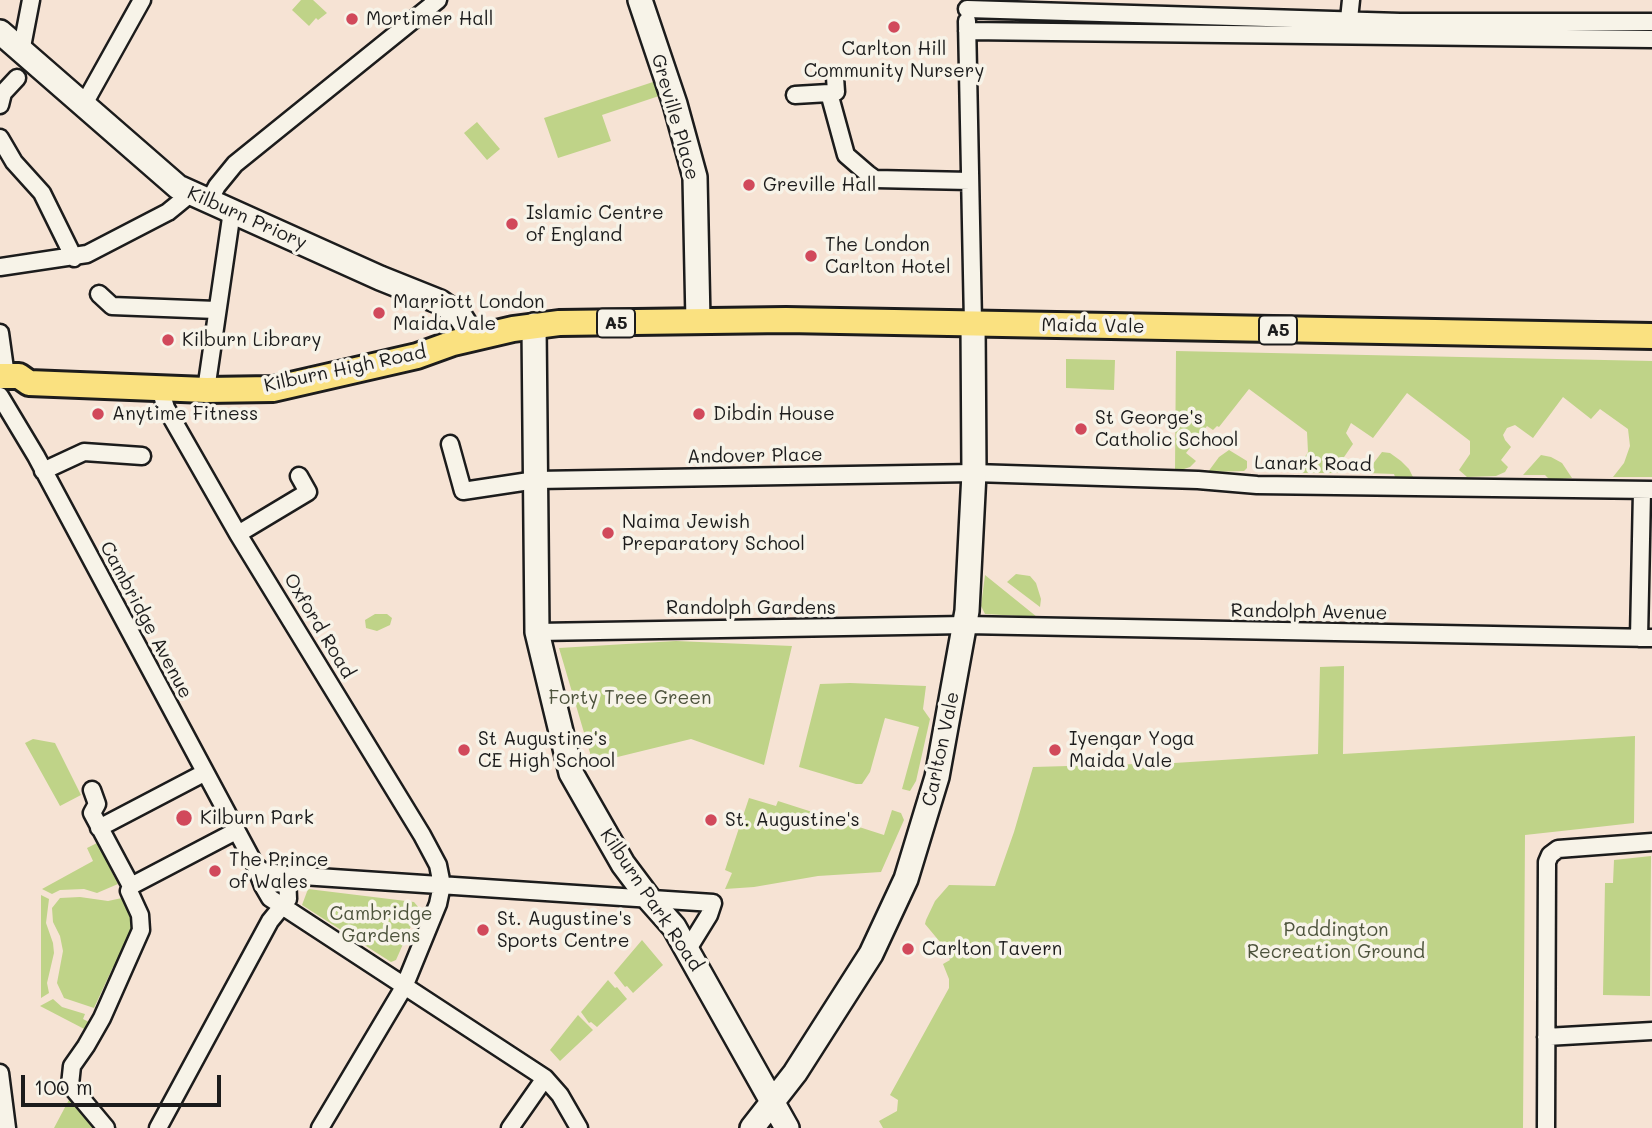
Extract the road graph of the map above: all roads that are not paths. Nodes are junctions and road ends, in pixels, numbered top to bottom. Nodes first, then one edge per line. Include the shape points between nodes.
1 (31, 0) edge
2 (142, 0) edge
3 (640, 0) edge
4 (1351, 0) edge
5 (429, 3) edge
6 (967, 5) edge
7 (1652, 22) edge
8 (1348, 27) junction
9 (967, 31) junction
10 (0, 32) edge
11 (1652, 38) edge
12 (20, 52) junction
13 (835, 77) dead end
14 (17, 78) dead end
15 (829, 93) junction
16 (795, 95) dead end
17 (84, 104) junction
18 (0, 105) edge
19 (0, 138) edge
20 (970, 181) junction
21 (200, 197) junction
22 (232, 211) junction
23 (74, 258) junction
24 (0, 267) edge
25 (99, 294) dead end
26 (216, 310) junction
27 (698, 321) junction
28 (973, 323) junction
29 (534, 325) junction
30 (0, 333) edge
31 (1652, 336) edge
32 (463, 340) junction
33 (7, 384) edge
34 (160, 388) junction
35 (206, 390) junction
36 (450, 444) dead end
37 (142, 456) dead end
38 (43, 471) junction
39 (974, 473) junction
40 (299, 476) dead end
41 (536, 480) junction
42 (1647, 490) edge
43 (238, 534) junction
44 (966, 625) junction
45 (537, 632) junction
46 (1645, 638) edge
47 (204, 773) junction
48 (92, 790) dead end
49 (99, 828) junction
50 (236, 831) junction
51 (1652, 842) edge
52 (255, 864) junction
53 (288, 875) junction
54 (442, 885) junction
55 (131, 886) junction
56 (650, 900) junction
57 (283, 907) junction
58 (688, 949) junction
59 (404, 987) junction
60 (1652, 1031) edge
61 (1546, 1037) junction
62 (0, 1073) edge
63 (545, 1078) junction
64 (773, 1103) junction
65 (7, 1128) edge
66 (106, 1128) edge
67 (158, 1128) edge
68 (320, 1128) edge
69 (510, 1128) edge
70 (579, 1128) edge
71 (752, 1128) edge
72 (786, 1128) edge
73 (1546, 1128) edge

1 - 12 street
2 - 17 street
3 - 27 street, Greville Place via 695,177
4 - 8 street
5 - 21 street
6 - 8 street
6 - 9 street
7 - 8 street
8 - 9 street
8 - 11 street
9 - 20 street
10 - 12 street, Kilburn Priory
12 - 17 street, Kilburn Priory
13 - 15 street via 836,92
14 - 18 street via 3,93
15 - 16 street
15 - 20 street via 846,155 875,179
17 - 21 street, Kilburn Priory via 178,187
19 - 23 street via 42,193
20 - 28 street
21 - 22 street, Kilburn Priory
21 - 23 street
22 - 26 street
22 - 32 street, Kilburn Priory via 440,302 460,316
23 - 24 street
25 - 26 street via 112,306
26 - 35 street
27 - 28 main road, Maida Vale / A5
27 - 29 main road, Maida Vale / A5
28 - 31 main road, Maida Vale / A5
28 - 39 street, Carlton Vale
29 - 32 main road, Kilburn High Road / A5
29 - 41 street, Kilburn Park Road
30 - 33 street
32 - 35 main road, Kilburn High Road / A5 via 417,356 273,388
33 - 34 main road, Kilburn High Road / A5
33 - 38 street, Cambridge Avenue
34 - 35 main road, Kilburn High Road / A5
34 - 43 street, Oxford Road via 166,408
36 - 41 street, Andover Place via 463,491
37 - 38 street via 84,452
38 - 47 street, Cambridge Avenue
39 - 41 street, Andover Place
39 - 42 street, Lanark Road via 1257,485
39 - 44 street, Carlton Vale
40 - 43 street via 308,492
41 - 45 street, Kilburn Park Road
42 - 46 street
43 - 54 street, Oxford Road via 422,835 438,865
44 - 45 street, Randolph Gardens
44 - 46 street, Randolph Avenue
44 - 64 street, Carlton Vale via 937,777 906,879 870,954
45 - 56 street, Kilburn Park Road via 571,773 622,864
47 - 49 street
47 - 50 street, Cambridge Avenue
48 - 49 street via 97,804 92,813
49 - 55 street
50 - 52 street, Cambridge Avenue
50 - 55 street
51 - 61 street via 1558,849 1550,855
52 - 53 street via 262,871
52 - 57 street via 265,892
53 - 54 street
53 - 57 street via 288,899
54 - 56 street
54 - 59 street
55 - 66 street via 141,930 102,1018 72,1066 71,1085
56 - 58 street, Kilburn Park Road
56 - 58 street via 713,903
57 - 59 street
57 - 67 street via 270,921
58 - 64 street, Kilburn Park Road
59 - 63 street
59 - 68 street
60 - 61 street
61 - 73 street
62 - 65 street
63 - 69 street
63 - 70 street
64 - 71 street, Carlton Vale
64 - 72 street, Kilburn Park Road

